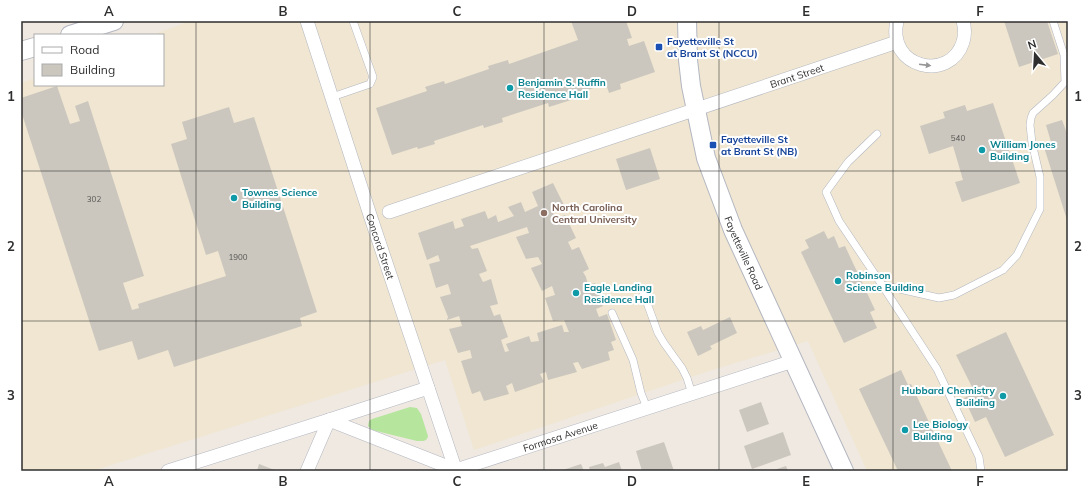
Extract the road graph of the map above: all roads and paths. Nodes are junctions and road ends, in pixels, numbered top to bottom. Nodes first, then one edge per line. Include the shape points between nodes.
1 (114, 21) edge
2 (307, 21) edge
3 (353, 21) edge
4 (687, 21) edge
5 (897, 21) edge
6 (963, 21) edge
7 (1053, 21) edge
8 (73, 34) edge
9 (897, 42) junction
10 (34, 46) edge
11 (21, 51) edge
12 (332, 97) junction
13 (696, 109) junction
14 (877, 134) dead end
15 (389, 212) dead end
16 (882, 285) junction
17 (643, 292) dead end
18 (612, 313) dead end
19 (793, 361) junction
20 (428, 388) junction
21 (692, 394) junction
22 (647, 408) junction
23 (329, 420) junction
24 (168, 471) edge
25 (307, 471) edge
26 (456, 471) edge
27 (844, 471) edge
28 (981, 471) edge

1 - 8 main road
2 - 12 street, Concord Street
3 - 12 lane via 373,77 370,84
4 - 13 main road, Fayetteville Road via 688,60
5 - 9 street
9 -> 6 street via 908,59 922,65 938,66 952,59 961,47 965,26
7 - 16 lane via 1064,56 1065,82 1031,118 1032,143 1040,177 1040,209 1017,255 1003,270 954,295 939,298
9 - 13 street, Brant Street
10 - 11 main road
12 - 20 street, Concord Street
13 - 15 street, Brant Street
13 - 19 main road, Fayetteville Road via 706,158 727,215
14 - 16 lane via 848,162 826,192 839,221
16 - 28 lane via 937,369 979,457
17 - 21 lane via 658,333 682,368
18 - 22 lane via 633,360
19 - 21 street, Formosa Avenue
19 - 27 main road, Fayetteville Road
20 - 23 street
20 - 26 street, Concord Street
21 - 22 street, Formosa Avenue
22 - 26 street, Formosa Avenue
23 - 24 street
23 - 25 street
23 - 26 street

